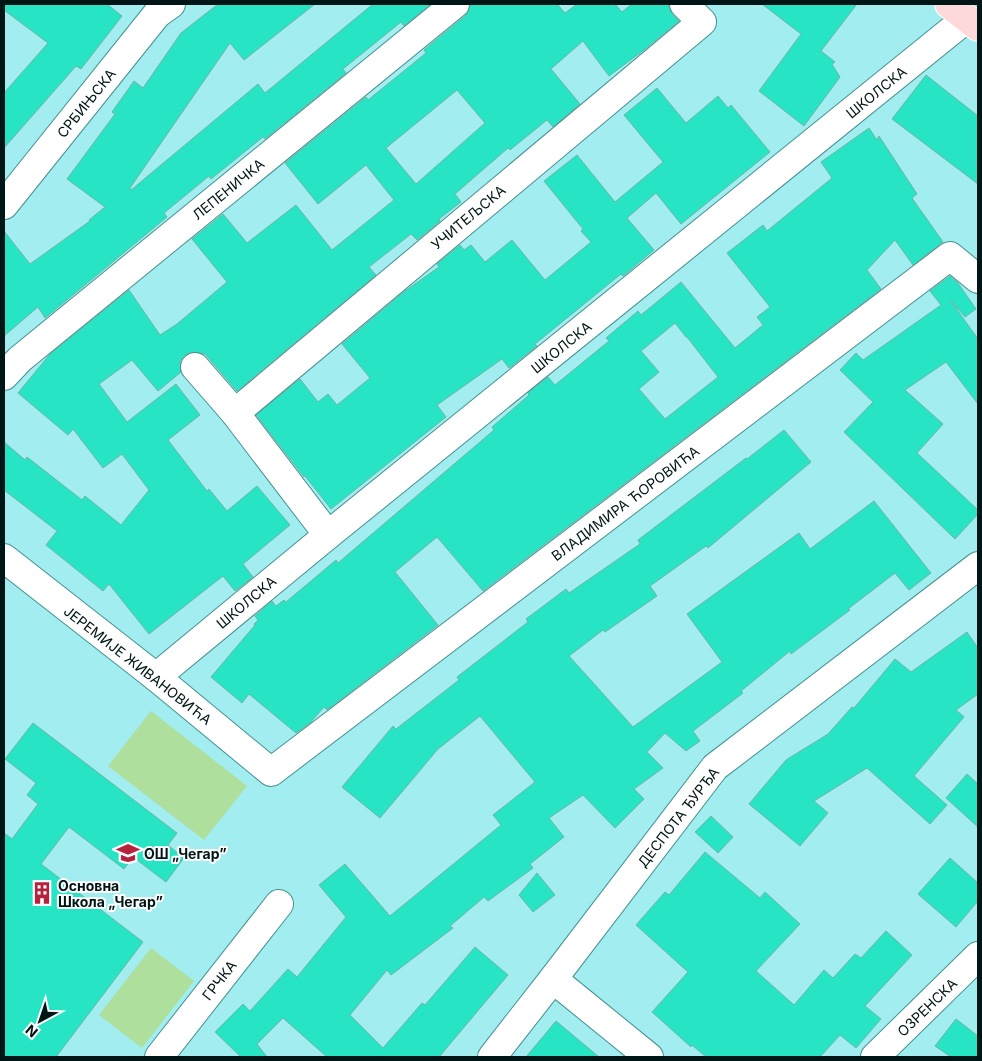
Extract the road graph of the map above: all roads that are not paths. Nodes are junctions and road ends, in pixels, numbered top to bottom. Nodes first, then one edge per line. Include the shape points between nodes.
1 (455, 4) edge
2 (157, 7) edge
3 (693, 13) edge
4 (965, 16) edge
5 (4, 205) edge
6 (978, 279) edge
7 (196, 367) dead end
8 (4, 376) edge
9 (235, 413) junction
10 (328, 534) junction
11 (4, 558) edge
12 (978, 566) edge
13 (156, 677) junction
14 (271, 772) joint
15 (279, 904) dead end
16 (978, 956) edge
17 (554, 979) junction
18 (159, 1057) edge
19 (492, 1057) edge
20 (649, 1057) edge
21 (875, 1057) edge

1 - 8 street, ЛЕПЕНИЧКА via 20,359
2 - 5 street, СРБИЊСКА
3 - 9 street, УЧИТЕЉСКА
4 - 10 street, ШКОЛСКА
6 - 14 street, ВЛАДИМИРА ЋОРОВИЋА via 950,256
7 - 9 street
9 - 10 street
10 - 13 street, ШКОЛСКА
11 - 13 street, ЈЕРЕМИЈЕ ЖИВАНОВИЋА
12 - 17 street, ДЕСПОТА ЂУРЂА via 715,767
13 - 14 street, ЈЕРЕМИЈЕ ЖИВАНОВИЋА
15 - 18 street, ГРЧКА
16 - 21 street, ОЗРЕНСКА
17 - 19 street, ДЕСПОТА ЂУРЂА
17 - 20 street

